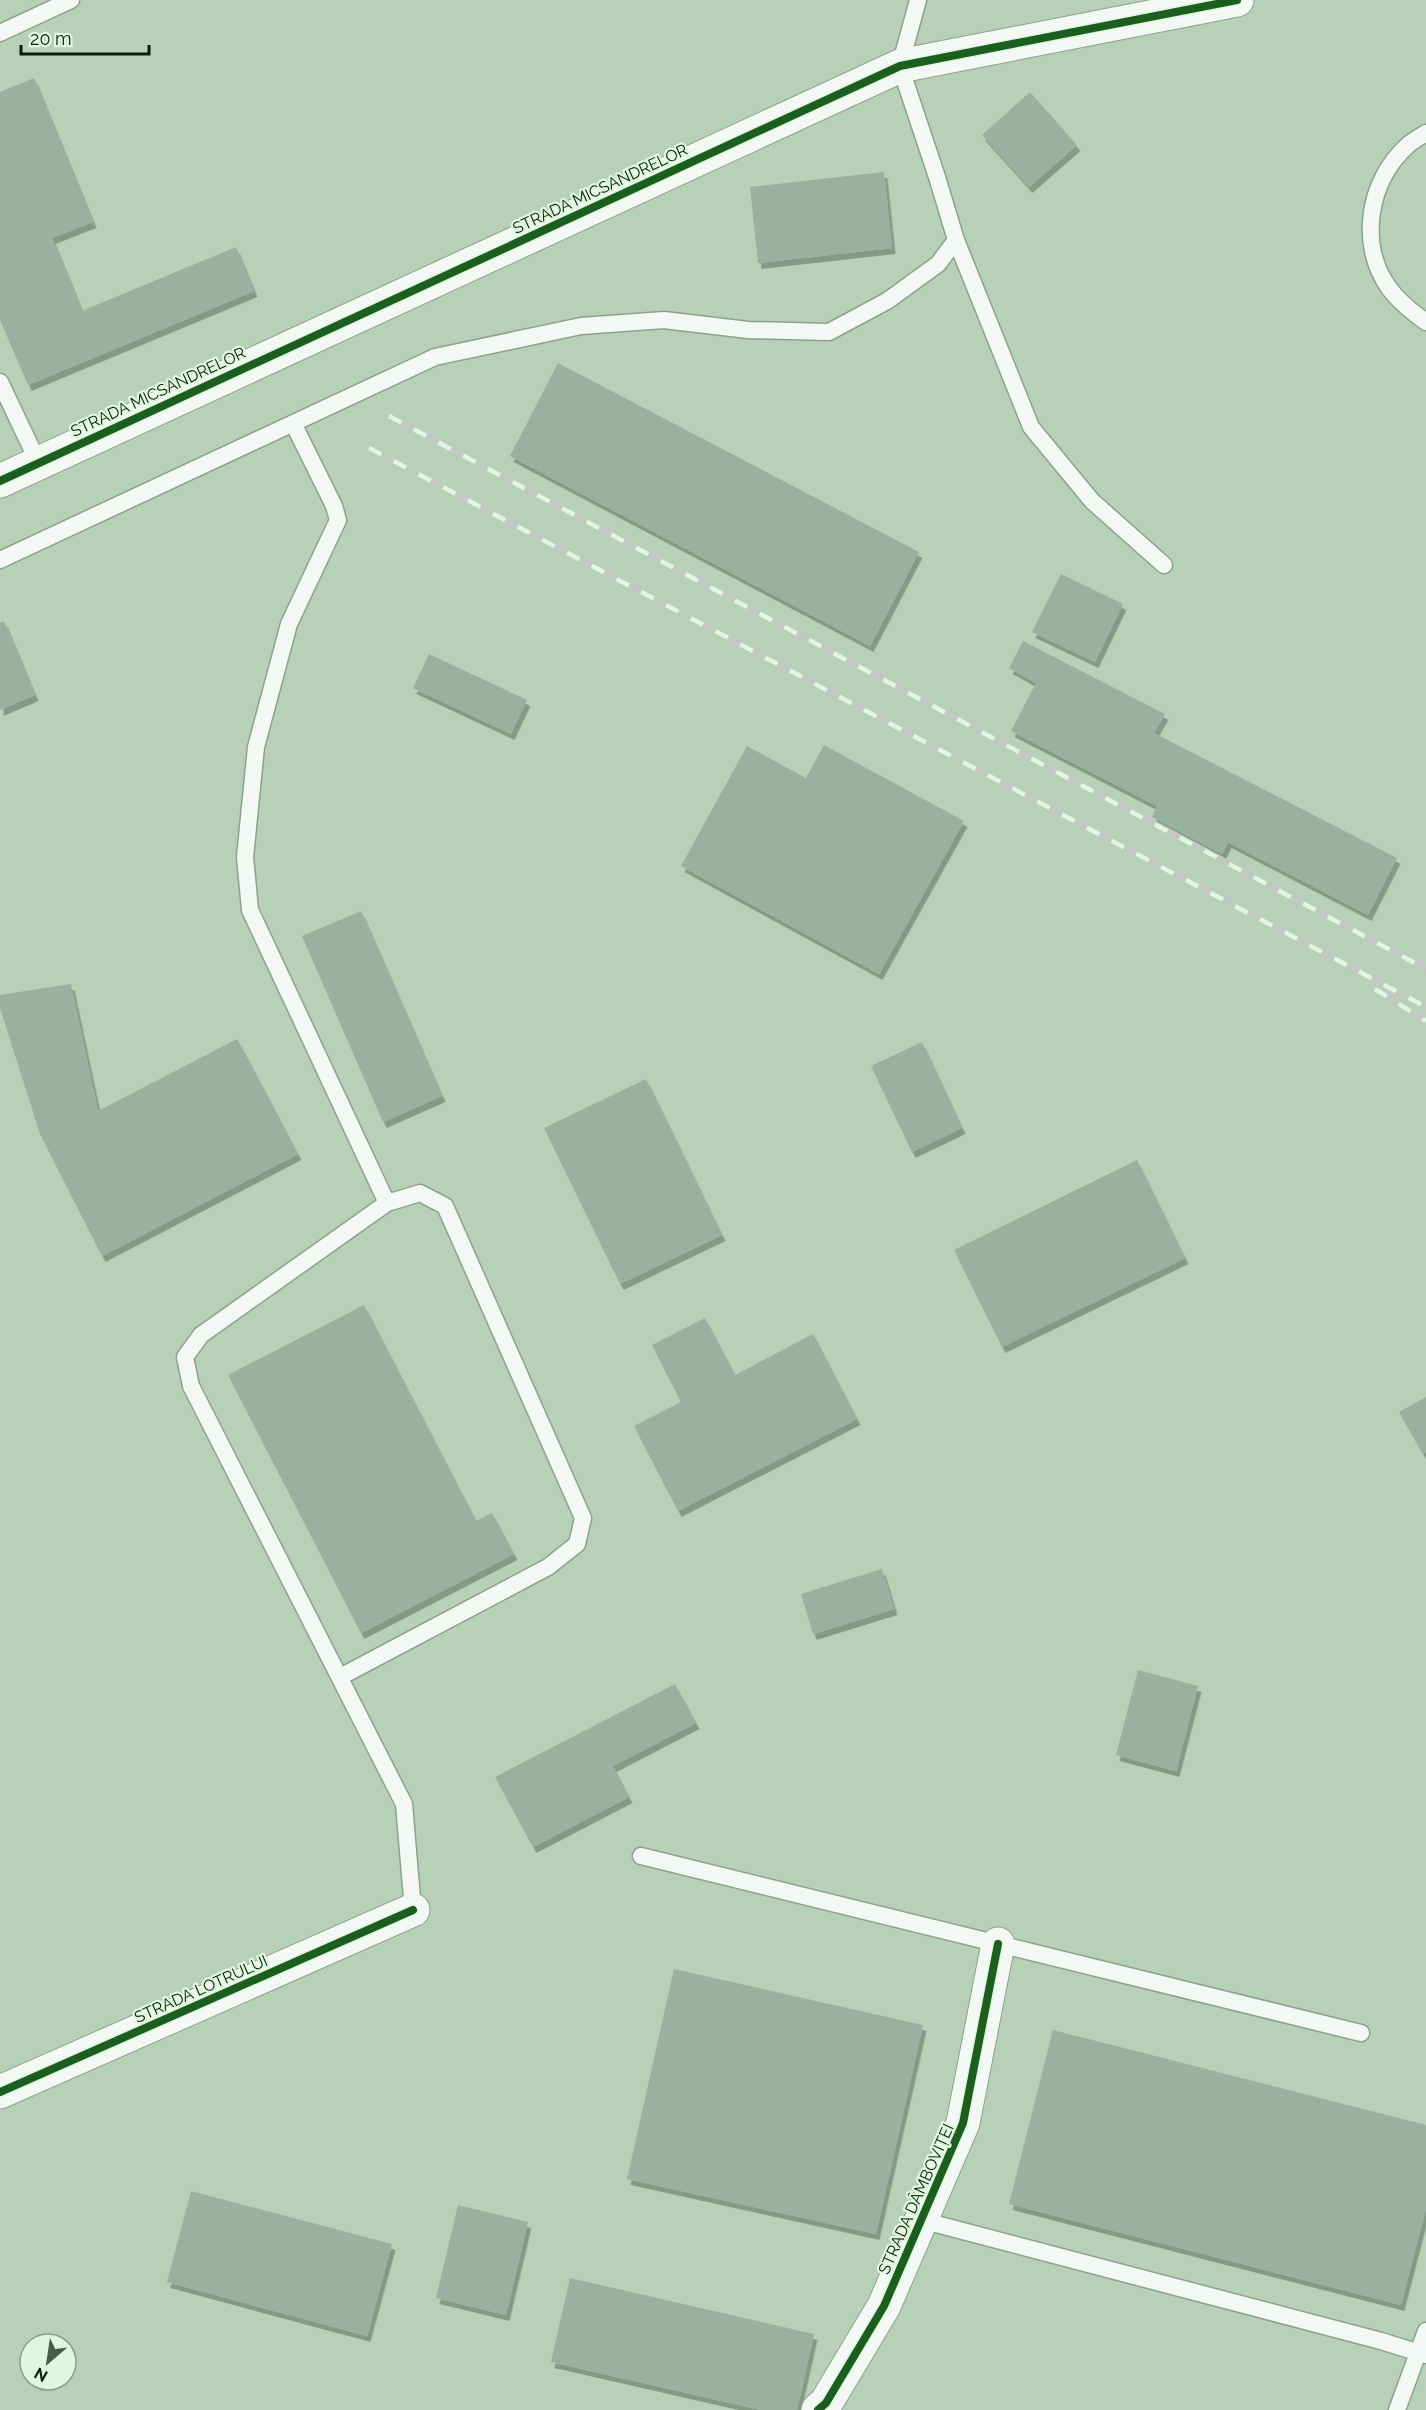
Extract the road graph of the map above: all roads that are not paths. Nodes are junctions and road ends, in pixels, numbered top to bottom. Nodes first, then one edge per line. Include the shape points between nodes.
1 (71, 0) edge
2 (918, 0) edge
3 (1237, 0) edge
4 (0, 33) edge
5 (900, 66) junction
6 (1426, 133) edge
7 (956, 240) junction
8 (1426, 322) edge
9 (0, 382) edge
10 (294, 424) junction
11 (38, 462) junction
12 (0, 481) edge
13 (0, 560) edge
14 (1164, 565) dead end
15 (387, 1203) junction
16 (340, 1677) junction
17 (641, 1856) dead end
18 (413, 1910) joint
19 (998, 1944) junction
20 (1361, 2033) dead end
21 (0, 2092) edge
22 (921, 2220) junction
23 (1426, 2331) edge
24 (1422, 2354) edge
25 (818, 2410) edge
26 (1397, 2410) edge

1 - 4 lane
2 - 5 lane
3 - 5 street, STRADA MICSANDRELOR
5 - 7 lane
5 - 11 street, STRADA MICSANDRELOR
6 - 8 lane via 1407,145 1390,165 1377,188 1371,213 1376,264 1405,307
7 - 10 lane via 938,264 896,295 829,332 748,330 664,320 581,326 435,357
7 - 14 lane via 1031,428 1092,501
9 - 11 lane
10 - 13 lane
10 - 15 lane via 338,520 289,624 256,747 245,857 250,910
11 - 12 street, STRADA MICSANDRELOR
15 - 16 lane via 201,1335 185,1357 191,1386
15 - 16 lane via 420,1193 445,1206 582,1518 577,1544 548,1567
16 - 18 lane via 404,1804
17 - 19 lane
18 - 21 street, STRADA LOTRULUI
19 - 20 lane
19 - 22 street, STRADA DÂMBOVIȚEI via 963,2123
22 - 24 lane
22 - 25 street, STRADA DÂMBOVIȚEI via 884,2306 826,2403
23 - 24 lane
24 - 26 lane

